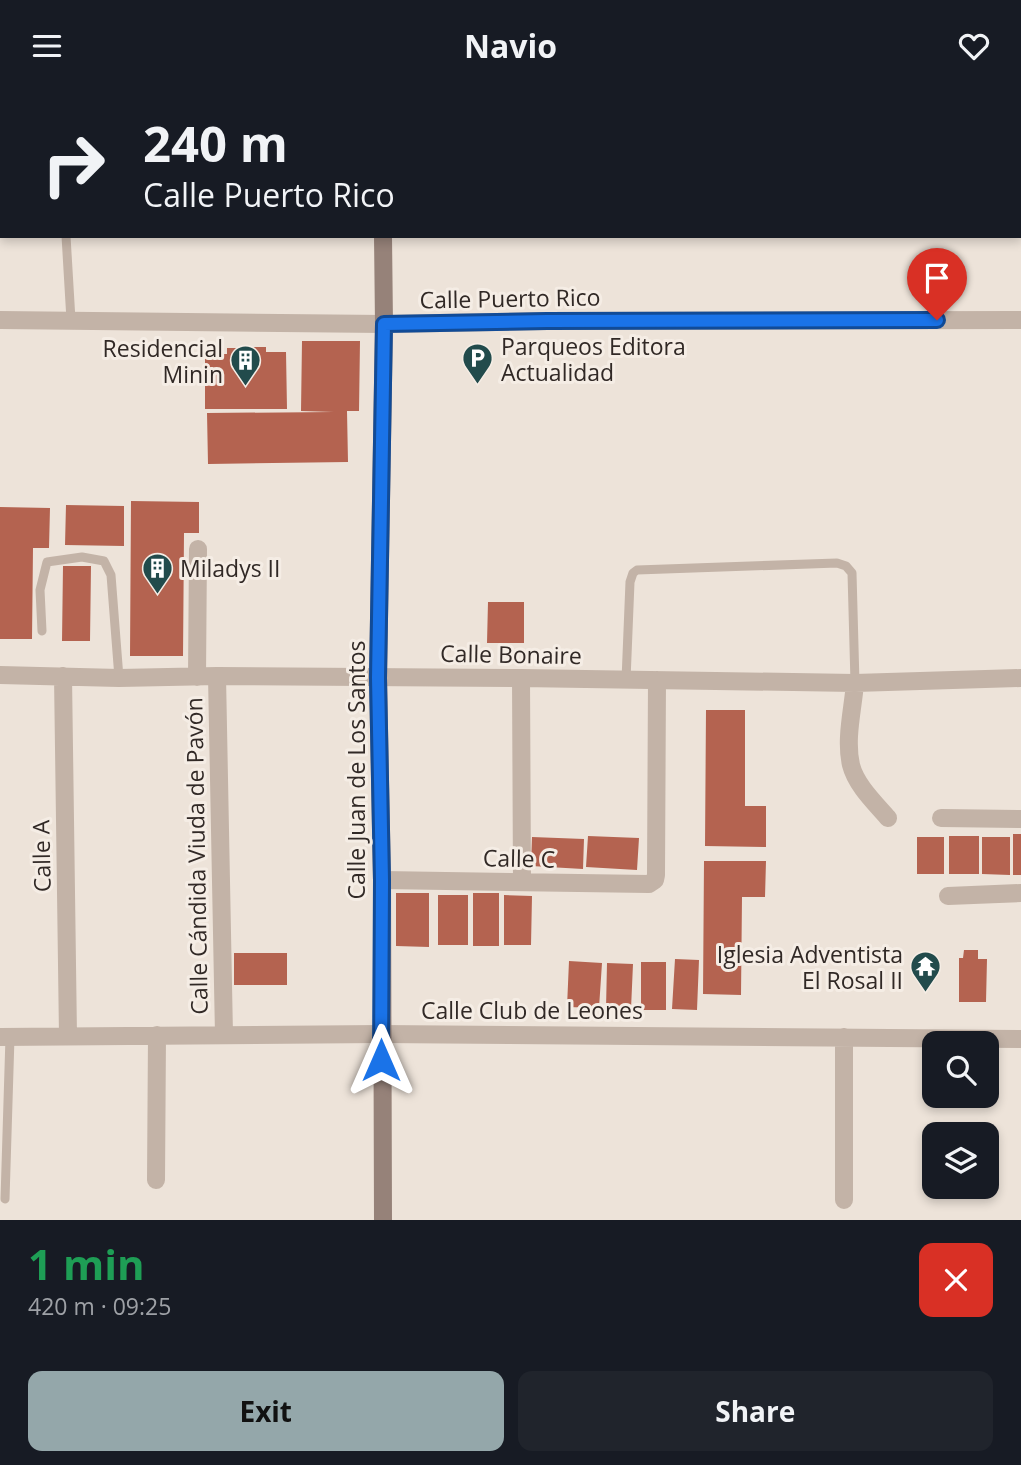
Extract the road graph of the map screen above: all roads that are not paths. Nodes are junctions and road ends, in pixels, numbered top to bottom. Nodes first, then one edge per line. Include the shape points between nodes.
1 (66, 238) edge
2 (383, 238) edge
3 (0, 320) edge
4 (71, 320) junction
5 (1021, 320) edge
6 (384, 324) junction
7 (198, 549) dead end
8 (42, 631) dead end
9 (0, 675) edge
10 (62, 676) junction
11 (218, 676) junction
12 (197, 677) junction
13 (119, 678) junction
14 (378, 678) junction
15 (521, 678) junction
16 (1021, 678) edge
17 (626, 680) junction
18 (657, 680) junction
19 (855, 683) junction
20 (888, 818) dead end
21 (940, 818) dead end
22 (1021, 819) edge
23 (382, 880) junction
24 (522, 882) junction
25 (1021, 893) edge
26 (948, 895) dead end
27 (381, 1034) junction
28 (157, 1035) junction
29 (224, 1035) junction
30 (68, 1036) junction
31 (5, 1037) edge
32 (844, 1037) junction
33 (1021, 1039) edge
34 (156, 1180) dead end
35 (5, 1199) dead end
36 (844, 1201) dead end
37 (383, 1220) edge

1 - 4 lane
2 - 6 street, Calle Juan de Los Santos
3 - 4 street, Calle Puerto Rico
4 - 6 street, Calle Puerto Rico
5 - 6 street, Calle Puerto Rico
6 - 14 street, Calle Juan de Los Santos
7 - 12 street
8 - 13 lane via 40,590 47,562 82,557 104,561 111,575
9 - 10 street, Calle Bonaire
10 - 13 street, Calle Bonaire
10 - 30 street, Calle A
11 - 12 street, Calle Bonaire
11 - 14 street, Calle Bonaire
11 - 29 street, Calle Cándida Viuda de Pavón
12 - 13 street, Calle Bonaire
14 - 15 street, Calle Bonaire
14 - 23 street, Calle Juan de Los Santos
15 - 17 street, Calle Bonaire
15 - 24 street
16 - 19 street, Calle Bonaire
17 - 18 street, Calle Bonaire
17 - 19 lane via 630,582 637,570 837,563 852,573
18 - 19 street, Calle Bonaire
18 - 24 street, Calle C via 654,880 649,884
19 - 20 street via 851,766
21 - 22 street
23 - 24 street, Calle C
23 - 27 street, Calle Juan de Los Santos
25 - 26 street
27 - 29 street, Calle Club de Leones
27 - 32 street, Calle Club de Leones
27 - 37 street, Calle Juan de Los Santos
28 - 29 street, Calle Club de Leones
28 - 30 street, Calle Club de Leones
28 - 34 street
30 - 31 street, Calle Club de Leones
31 - 35 lane
32 - 33 street, Calle Club de Leones
32 - 36 street

